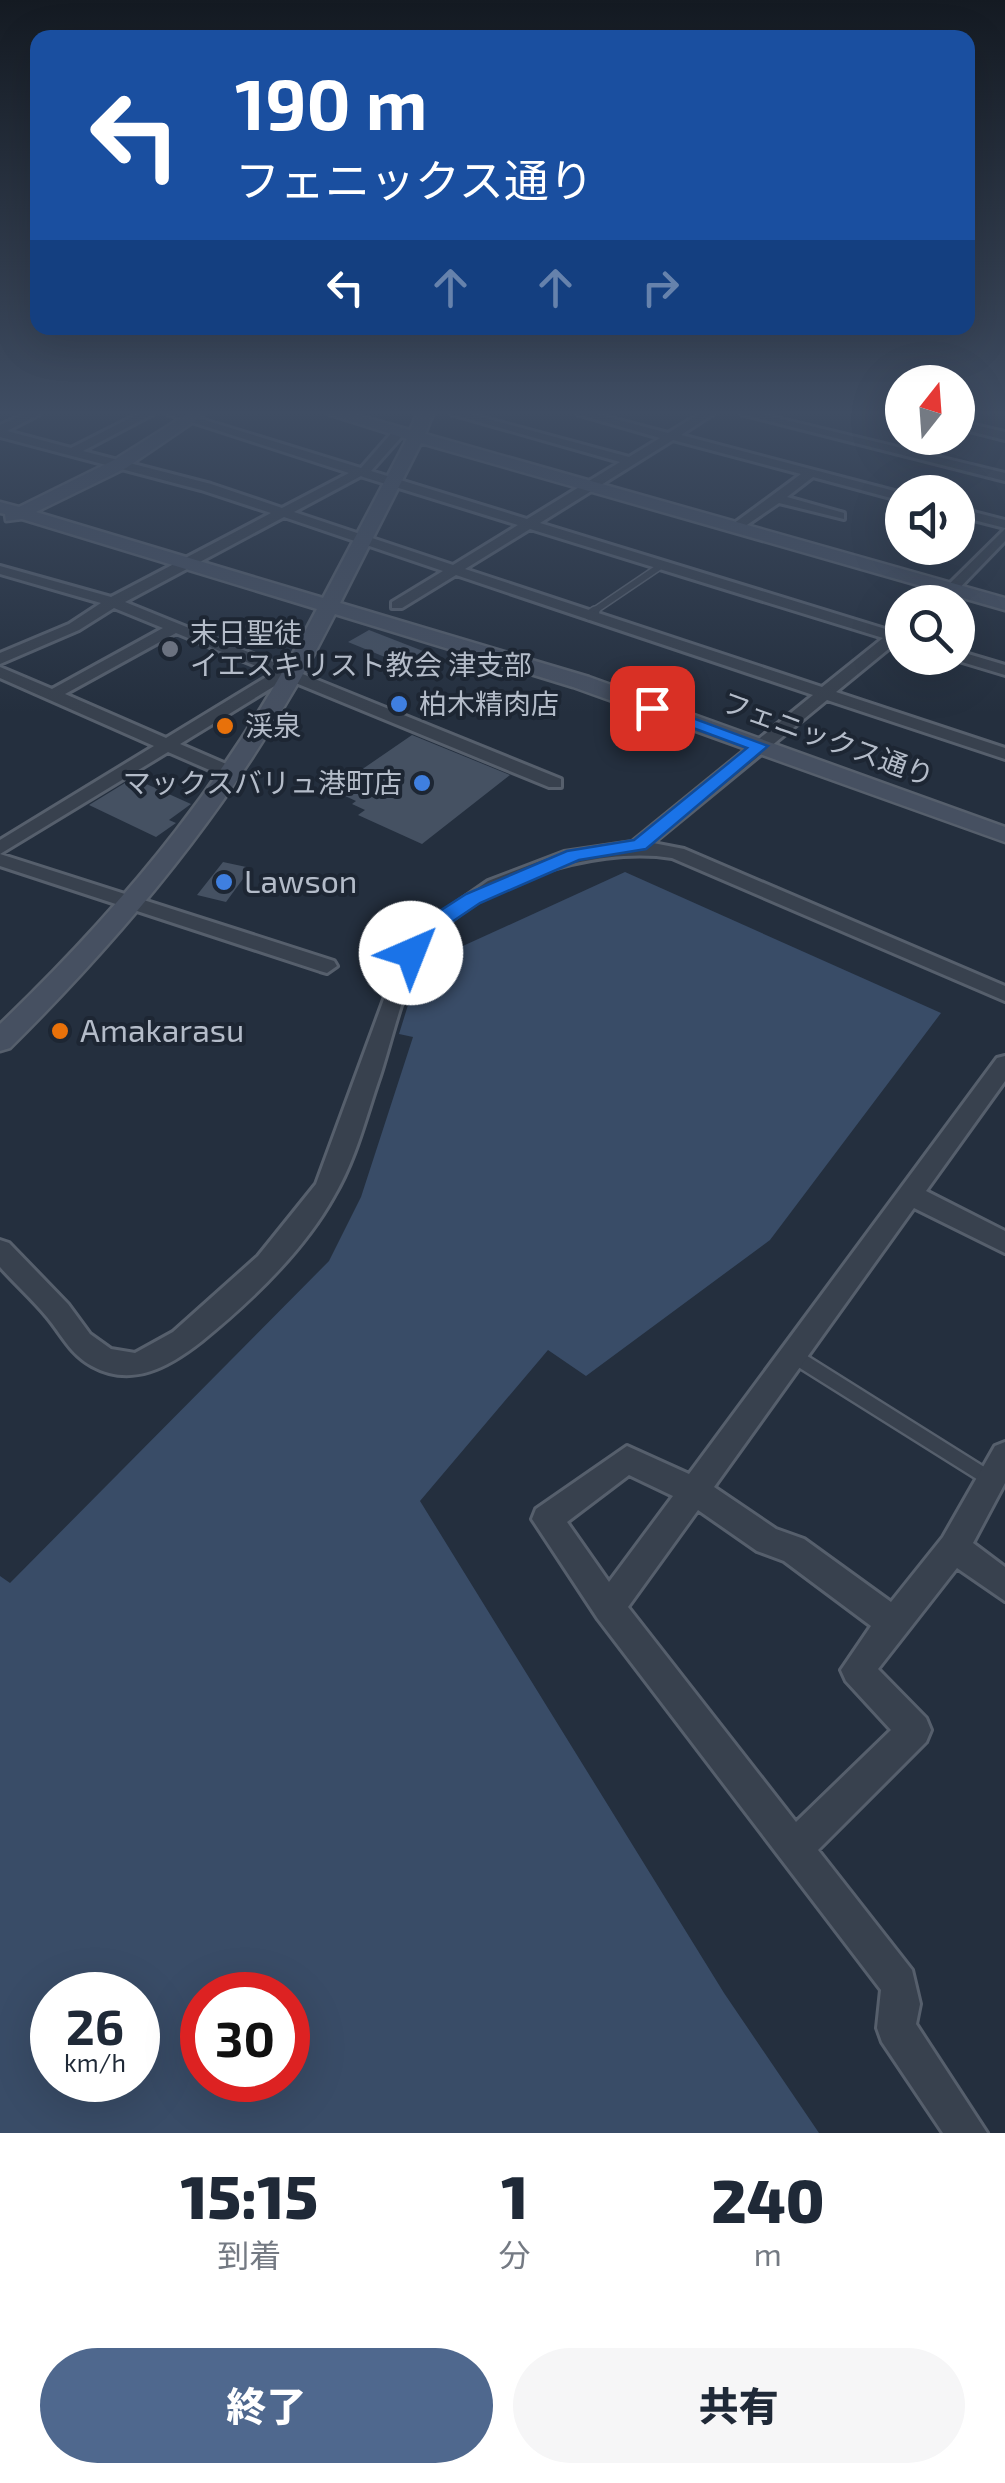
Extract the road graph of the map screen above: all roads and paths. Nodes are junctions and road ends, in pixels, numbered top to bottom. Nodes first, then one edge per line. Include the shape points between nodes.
1 (20, 514) edge
2 (22, 514) edge
3 (279, 514) edge
4 (287, 514) edge
5 (376, 514) edge
6 (496, 514) edge
7 (545, 514) edge
8 (688, 514) edge
9 (757, 514) edge
10 (831, 514) edge
11 (840, 516) dead end
12 (975, 516) edge
13 (528, 524) junction
14 (1005, 524) edge
15 (738, 528) junction
16 (1005, 533) edge
17 (363, 539) junction
18 (208, 552) junction
19 (187, 564) junction
20 (662, 564) junction
21 (0, 570) edge
22 (453, 570) junction
23 (913, 585) edge
24 (954, 585) edge
25 (331, 597) junction
26 (975, 600) edge
27 (113, 602) junction
28 (1005, 604) edge
29 (396, 605) junction
30 (589, 615) junction
31 (173, 628) junction
32 (885, 631) edge
33 (885, 647) edge
34 (0, 659) edge
35 (975, 661) edge
36 (1005, 670) edge
37 (0, 672) edge
38 (287, 674) junction
39 (824, 694) junction
40 (52, 695) junction
41 (778, 732) junction
42 (166, 745) junction
43 (759, 746) junction
44 (1005, 754) edge
45 (234, 774) junction
46 (556, 783) dead end
47 (1005, 814) edge
48 (1005, 835) edge
49 (640, 845) junction
50 (0, 848) edge
51 (0, 860) edge
52 (133, 903) junction
53 (326, 966) dead end
54 (1005, 994) edge
55 (0, 1042) edge
56 (1005, 1065) edge
57 (912, 1195) junction
58 (1005, 1243) edge
59 (0, 1250) edge
60 (794, 1356) junction
61 (998, 1467) edge
62 (696, 1492) junction
63 (954, 1547) junction
64 (1005, 1586) edge
65 (609, 1608) junction
66 (894, 1624) junction
67 (794, 1848) junction
68 (967, 2133) edge

1 - 19 street, フェニックス通り
2 - 18 street, フェニックス通り
3 - 18 street
4 - 17 street
5 - 17 street
6 - 13 street
7 - 13 street
8 - 15 street
9 - 15 street
10 - 11 street
12 - 14 street
13 - 20 street
13 - 22 street
15 - 23 street
16 - 24 street
17 - 22 street
17 - 25 street
18 - 19 street
18 - 25 street, フェニックス通り
19 - 25 street, フェニックス通り
19 - 27 street
20 - 30 lane
20 - 32 street
21 - 27 street
22 - 29 street
22 - 30 street
25 - 29 street, フェニックス通り
25 - 38 street
25 - 43 street, フェニックス通り
26 - 28 street
27 - 31 street
27 - 34 street via 74,628
29 - 41 street, フェニックス通り
30 - 39 street
31 - 38 street
31 - 40 street
33 - 39 street
35 - 36 street
37 - 40 street
38 - 42 street
38 - 45 street
38 - 46 street
39 - 41 street
39 - 44 street
40 - 42 street
41 - 43 street
41 - 47 street, フェニックス通り
42 - 45 street
42 - 50 street
43 - 48 street, フェニックス通り
43 - 49 street
45 - 52 street
49 - 54 street via 677,853
49 - 59 street via 574,855 524,875 473,899 424,935 411,953 338,1164 310,1217 158,1357 138,1365 106,1361 64,1325 60,1312
51 - 52 street
52 - 53 street
52 - 55 street
56 - 57 street
57 - 58 street
57 - 60 street
60 - 61 lane
60 - 62 street
61 - 63 street
62 - 65 street
62 - 65 street via 627,1459 547,1519
62 - 66 street via 768,1542 793,1549
63 - 64 street
63 - 66 street
65 - 67 street
66 - 67 street via 857,1670 914,1730
67 - 68 street via 898,1982 896,2028

